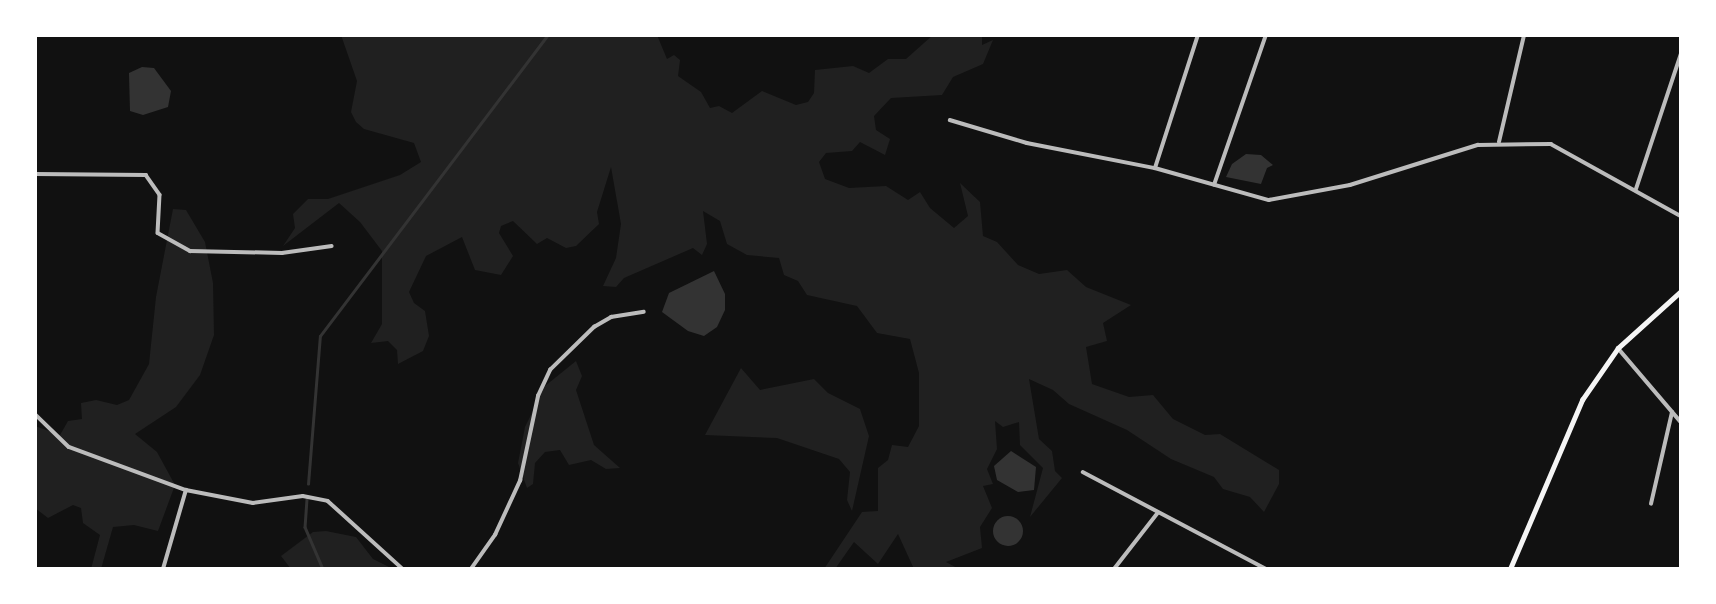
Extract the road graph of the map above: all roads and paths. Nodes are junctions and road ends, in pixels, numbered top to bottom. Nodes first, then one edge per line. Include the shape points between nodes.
1 (1198, 35) edge
2 (1266, 35) edge
3 (1524, 35) edge
4 (1681, 54) edge
5 (950, 120) dead end
6 (1499, 142) junction
7 (1155, 167) junction
8 (35, 174) edge
9 (1214, 186) junction
10 (1636, 189) junction
11 (1681, 216) edge
12 (332, 246) dead end
13 (1681, 291) edge
14 (644, 312) dead end
15 (1618, 348) junction
16 (1672, 412) junction
17 (35, 414) edge
18 (1681, 422) edge
19 (1083, 471) dead end
20 (187, 490) junction
21 (1651, 504) dead end
22 (1157, 514) junction
23 (163, 569) edge
24 (403, 569) edge
25 (471, 569) edge
26 (1114, 569) edge
27 (1266, 569) edge
28 (1510, 569) edge

1 - 7 street
2 - 9 street
3 - 6 street
4 - 10 street
5 - 7 street via 1027,143
6 - 9 street via 1299,197 1269,200
6 - 10 street via 1551,144
7 - 9 street
8 - 12 street via 146,175 160,195 158,233 190,251 282,253
10 - 11 street
13 - 15 main road
14 - 25 street via 611,317 594,327 550,370 538,396 520,481 495,535
15 - 16 street
15 - 28 main road via 1564,434
16 - 18 street
16 - 21 street
17 - 20 street via 69,447
19 - 22 street
20 - 23 street
20 - 24 street via 253,503 303,496 328,501
22 - 26 street
22 - 27 street

